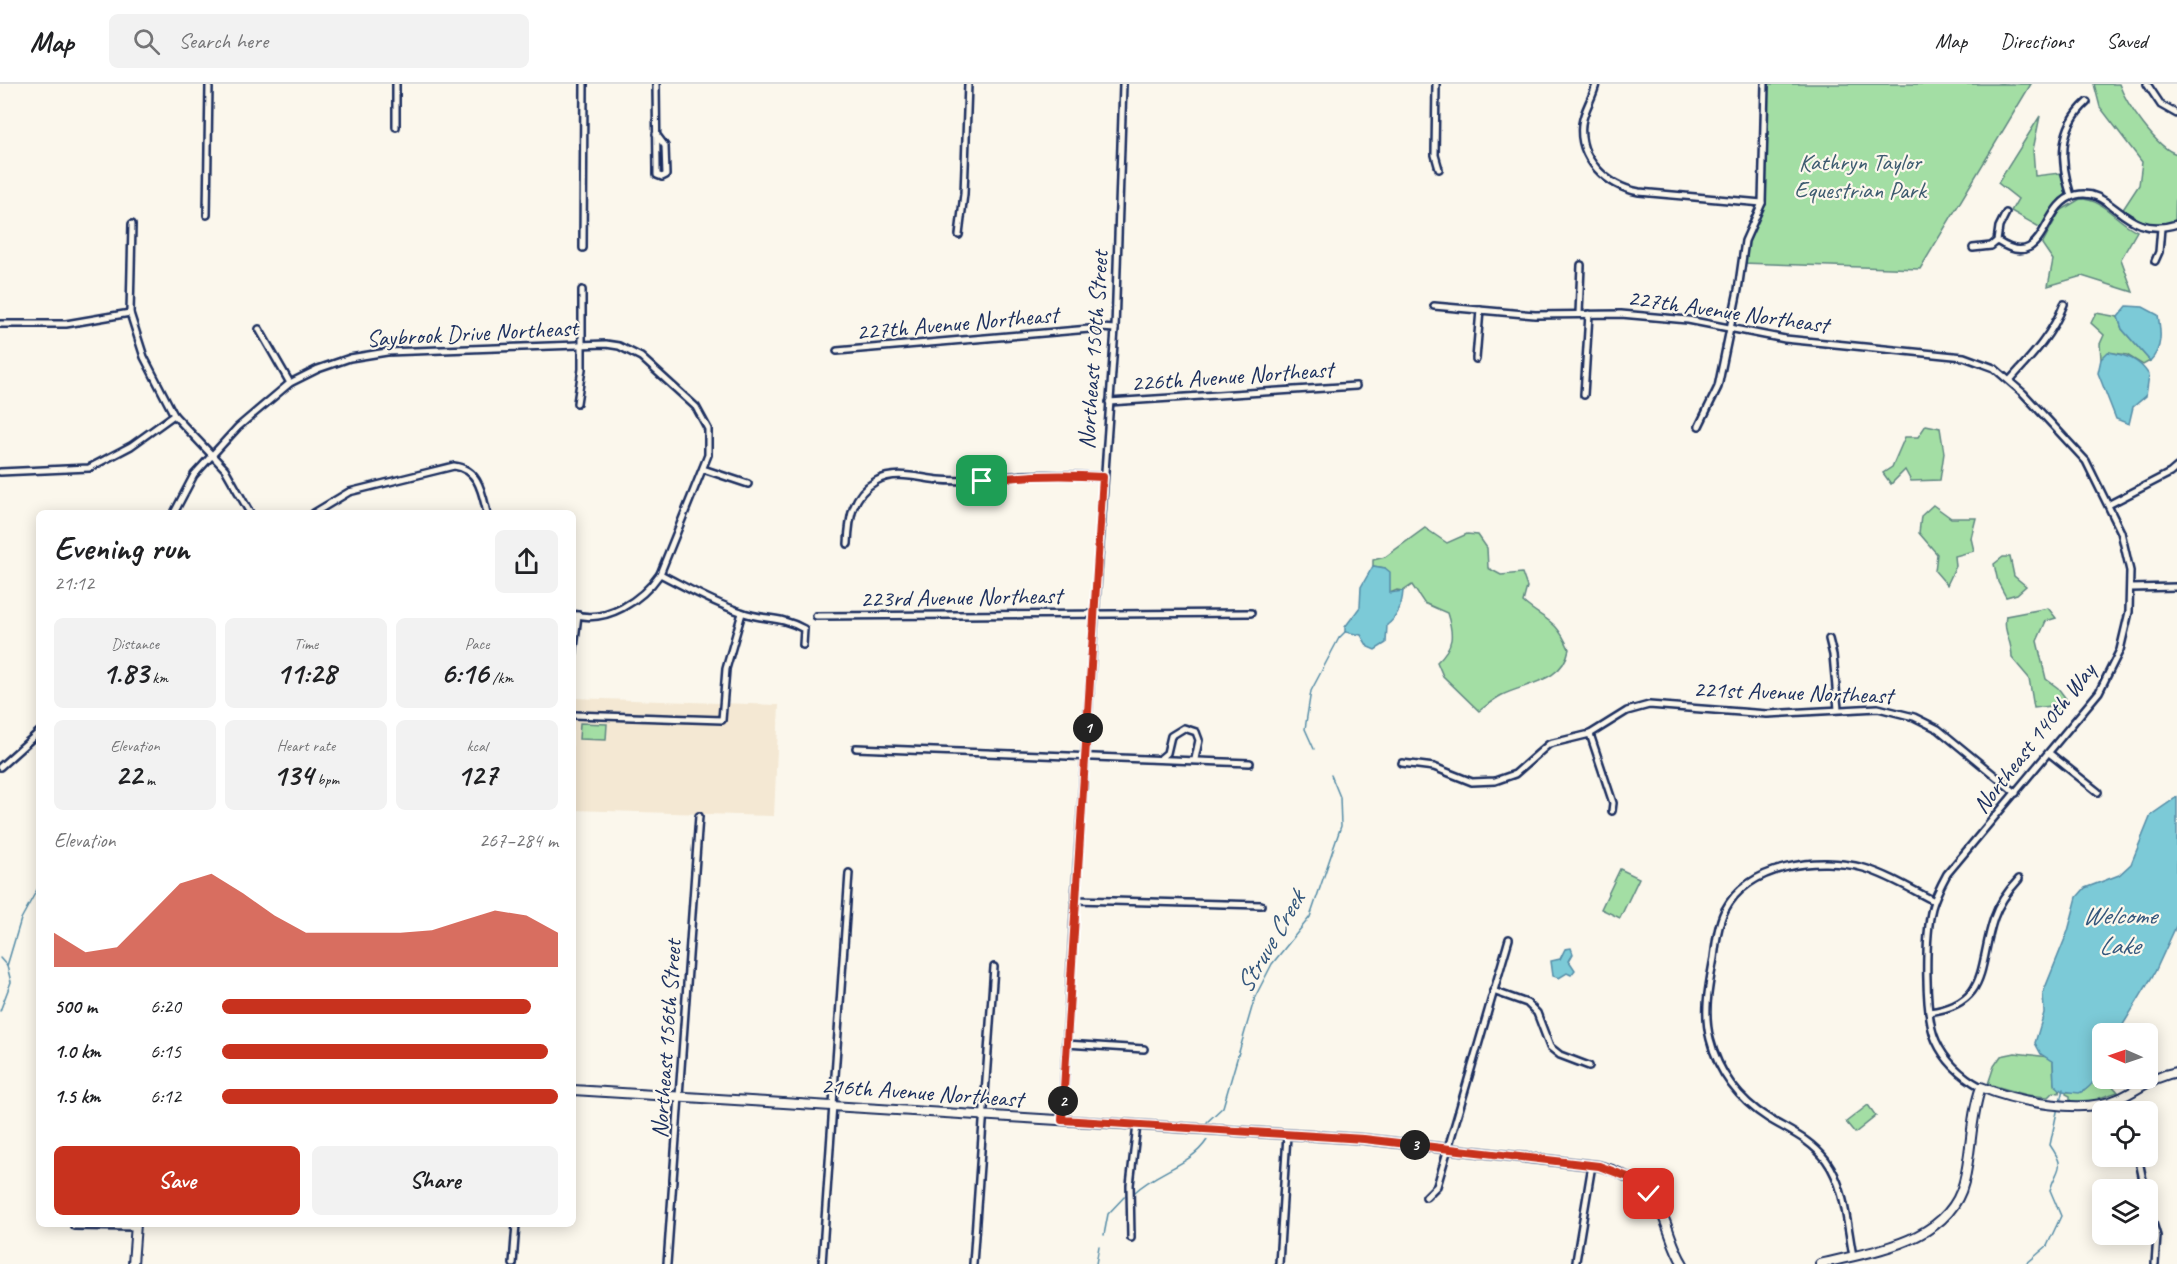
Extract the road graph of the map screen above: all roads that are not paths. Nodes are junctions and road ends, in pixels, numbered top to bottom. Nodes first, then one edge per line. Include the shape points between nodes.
1 (209, 84) edge
2 (396, 84) edge
3 (584, 84) edge
4 (656, 84) edge
5 (968, 84) edge
6 (1123, 84) edge
7 (1436, 84) edge
8 (1596, 84) edge
9 (1765, 84) edge
10 (2147, 84) edge
11 (2086, 102) dead end
12 (2177, 114) edge
13 (396, 127) dead end
14 (656, 134) junction
15 (1439, 169) dead end
16 (2071, 196) junction
17 (1762, 203) junction
18 (2006, 213) dead end
19 (207, 215) dead end
20 (132, 224) dead end
21 (2177, 224) edge
22 (2161, 228) junction
23 (959, 235) dead end
24 (1997, 241) junction
25 (583, 248) dead end
26 (1973, 248) dead end
27 (2155, 261) dead end
28 (1581, 265) dead end
29 (582, 290) dead end
30 (2064, 304) dead end
31 (1434, 306) dead end
32 (1480, 310) junction
33 (130, 314) junction
34 (1579, 314) junction
35 (1589, 314) junction
36 (0, 324) edge
37 (1731, 328) junction
38 (259, 329) dead end
39 (1115, 329) junction
40 (582, 344) junction
41 (837, 351) dead end
42 (1476, 359) dead end
43 (2010, 380) junction
44 (290, 383) junction
45 (1356, 386) dead end
46 (1584, 395) dead end
47 (1109, 402) junction
48 (577, 403) dead end
49 (174, 415) junction
50 (1699, 426) dead end
51 (211, 456) junction
52 (2177, 466) edge
53 (703, 470) junction
54 (0, 472) edge
55 (1103, 477) junction
56 (748, 484) dead end
57 (2110, 504) junction
58 (176, 510) edge
59 (248, 510) edge
60 (319, 510) edge
61 (486, 510) edge
62 (848, 544) dead end
63 (660, 574) junction
64 (2177, 587) edge
65 (2131, 588) junction
66 (742, 613) junction
67 (1251, 613) dead end
68 (1095, 614) junction
69 (576, 615) edge
70 (816, 616) dead end
71 (1828, 639) dead end
72 (803, 645) dead end
73 (1838, 709) junction
74 (576, 715) edge
75 (1590, 734) junction
76 (36, 738) edge
77 (856, 748) dead end
78 (2049, 753) junction
79 (1086, 757) junction
80 (1161, 758) junction
81 (1195, 759) junction
82 (1250, 763) dead end
83 (1402, 764) dead end
84 (0, 767) edge
85 (2098, 792) dead end
86 (2016, 793) junction
87 (1612, 811) dead end
88 (699, 816) dead end
89 (849, 873) dead end
90 (2019, 879) dead end
91 (1075, 900) junction
92 (1934, 901) junction
93 (1261, 905) dead end
94 (1509, 939) dead end
95 (994, 967) dead end
96 (1493, 991) junction
97 (1929, 1012) junction
98 (1066, 1044) junction
99 (1144, 1049) dead end
100 (1589, 1066) dead end
101 (2177, 1072) edge
102 (1981, 1087) junction
103 (576, 1090) edge
104 (680, 1096) junction
105 (2118, 1099) joint
106 (833, 1106) junction
107 (985, 1116) junction
108 (1062, 1120) junction
109 (1137, 1125) junction
110 (1287, 1135) junction
111 (1448, 1149) junction
112 (1592, 1165) junction
113 (1426, 1197) dead end
114 (136, 1227) edge
115 (516, 1227) edge
116 (1131, 1238) dead end
117 (2156, 1245) edge
118 (1853, 1256) junction
119 (1576, 1261) dead end
120 (133, 1264) edge
121 (513, 1264) edge
122 (668, 1264) edge
123 (822, 1264) edge
124 (973, 1264) edge
125 (1279, 1264) edge
126 (1683, 1264) edge
127 (1820, 1264) edge
128 (2155, 1264) edge

1 - 19 street
2 - 13 street
3 - 25 street
4 - 14 street
5 - 23 street
6 - 39 street, Northeast 150th Street
7 - 15 street via 1435,154
8 - 17 street via 1582,124 1584,141 1590,159 1610,182 1639,192
9 - 17 street
10 - 12 street via 2162,105
11 - 16 street via 2068,127 2062,152
14 - 14 street via 657,175 662,177 666,175 664,146
16 - 22 street via 2082,193 2102,198 2123,218
16 - 24 street via 2052,213 2041,238 2030,248 2016,249
17 - 37 street via 1745,241
18 - 24 street
20 - 33 street
21 - 22 street
22 - 27 street
24 - 26 street via 1991,246
28 - 34 street
29 - 40 street
30 - 43 street via 2056,324
31 - 32 street, 227th Avenue Northeast
32 - 34 street, 227th Avenue Northeast
32 - 42 street
33 - 36 street via 66,324
33 - 49 street via 144,357
34 - 35 street, 227th Avenue Northeast
35 - 37 street, 227th Avenue Northeast via 1653,316
35 - 46 street
37 - 43 street, 227th Avenue Northeast via 1785,339 1964,357 1994,368
37 - 50 street via 1718,387
38 - 44 street
39 - 41 street, 227th Avenue Northeast
39 - 47 street, Northeast 150th Street
40 - 44 street, Saybrook Drive Northeast via 387,352 350,358
40 - 48 street
40 - 53 street, Saybrook Drive Northeast via 619,346 637,355 703,416 709,441
43 - 57 street, Northeast 140th Way via 2086,461
44 - 51 street, Saybrook Drive Northeast
45 - 47 street, 226th Avenue Northeast
47 - 55 street, Northeast 150th Street
49 - 51 street
49 - 54 street via 117,455 88,468
51 - 58 street, Saybrook Drive Northeast
51 - 59 street via 232,480
52 - 57 street
53 - 56 street
53 - 63 street
55 - 62 street via 1024,475 953,482 887,477 866,488 857,498
55 - 68 street, Northeast 150th Street
57 - 65 street, Northeast 140th Way via 2125,547
60 - 61 street via 349,492 445,466 463,467 476,478
63 - 66 street
63 - 69 street via 640,598 625,607 598,615
64 - 65 street
65 - 78 street, Northeast 140th Way via 2126,631 2110,674 2094,700
66 - 72 street via 780,618 804,629
66 - 74 street via 726,669 722,720
67 - 68 street, 223rd Avenue Northeast
68 - 70 street, 223rd Avenue Northeast
68 - 79 street, Northeast 150th Street
71 - 73 street
73 - 75 street, 221st Avenue Northeast via 1767,714 1649,705 1627,711
73 - 86 street, 221st Avenue Northeast via 1878,708 1914,717 1958,743
75 - 83 street, 221st Avenue Northeast via 1549,744 1525,766 1505,778 1486,783 1461,779 1434,768
75 - 87 street via 1613,803
76 - 84 street
77 - 79 street
78 - 85 street
78 - 86 street, Northeast 140th Way
79 - 80 street
79 - 91 street, Northeast 150th Street
80 - 81 street
80 - 81 street via 1167,753 1170,736 1184,728 1196,732 1199,740
81 - 82 street
86 - 92 street, Northeast 140th Way via 1955,865
88 - 104 street, Northeast 156th Street
89 - 106 street
90 - 97 street via 2006,893 1994,917 1980,973 1970,995 1950,1009
91 - 93 street
91 - 98 street, Northeast 150th Street
92 - 97 street, Northeast 140th Way via 1929,931
92 - 118 street via 1880,874 1840,863 1797,866 1758,878 1737,893 1722,917 1706,1002 1715,1057 1738,1094 1808,1142 1827,1162 1839,1186
94 - 96 street
95 - 107 street
96 - 100 street via 1527,1003 1537,1012 1550,1047
96 - 111 street
97 - 102 street, Northeast 140th Way via 1935,1041 1947,1060
98 - 99 street
98 - 108 street, Northeast 150th Street
101 - 105 street via 2157,1077
102 - 105 street via 2010,1098 2065,1105 2089,1107
102 - 118 street via 1974,1109 1964,1182 1956,1202 1934,1227
103 - 104 street, 216th Avenue Northeast
104 - 106 street, 216th Avenue Northeast
104 - 122 street, Northeast 156th Street
106 - 107 street, 216th Avenue Northeast
106 - 123 street
107 - 108 street, 216th Avenue Northeast
107 - 124 street
108 - 109 street, 216th Avenue Northeast
109 - 110 street, 216th Avenue Northeast
109 - 116 street via 1130,1185
110 - 111 street, 216th Avenue Northeast
110 - 125 street
111 - 112 street, 216th Avenue Northeast
111 - 113 street via 1437,1186
112 - 119 street
112 - 126 street, 216th Avenue Northeast via 1628,1177 1649,1194
114 - 120 street
115 - 121 street
117 - 128 street
118 - 127 street

